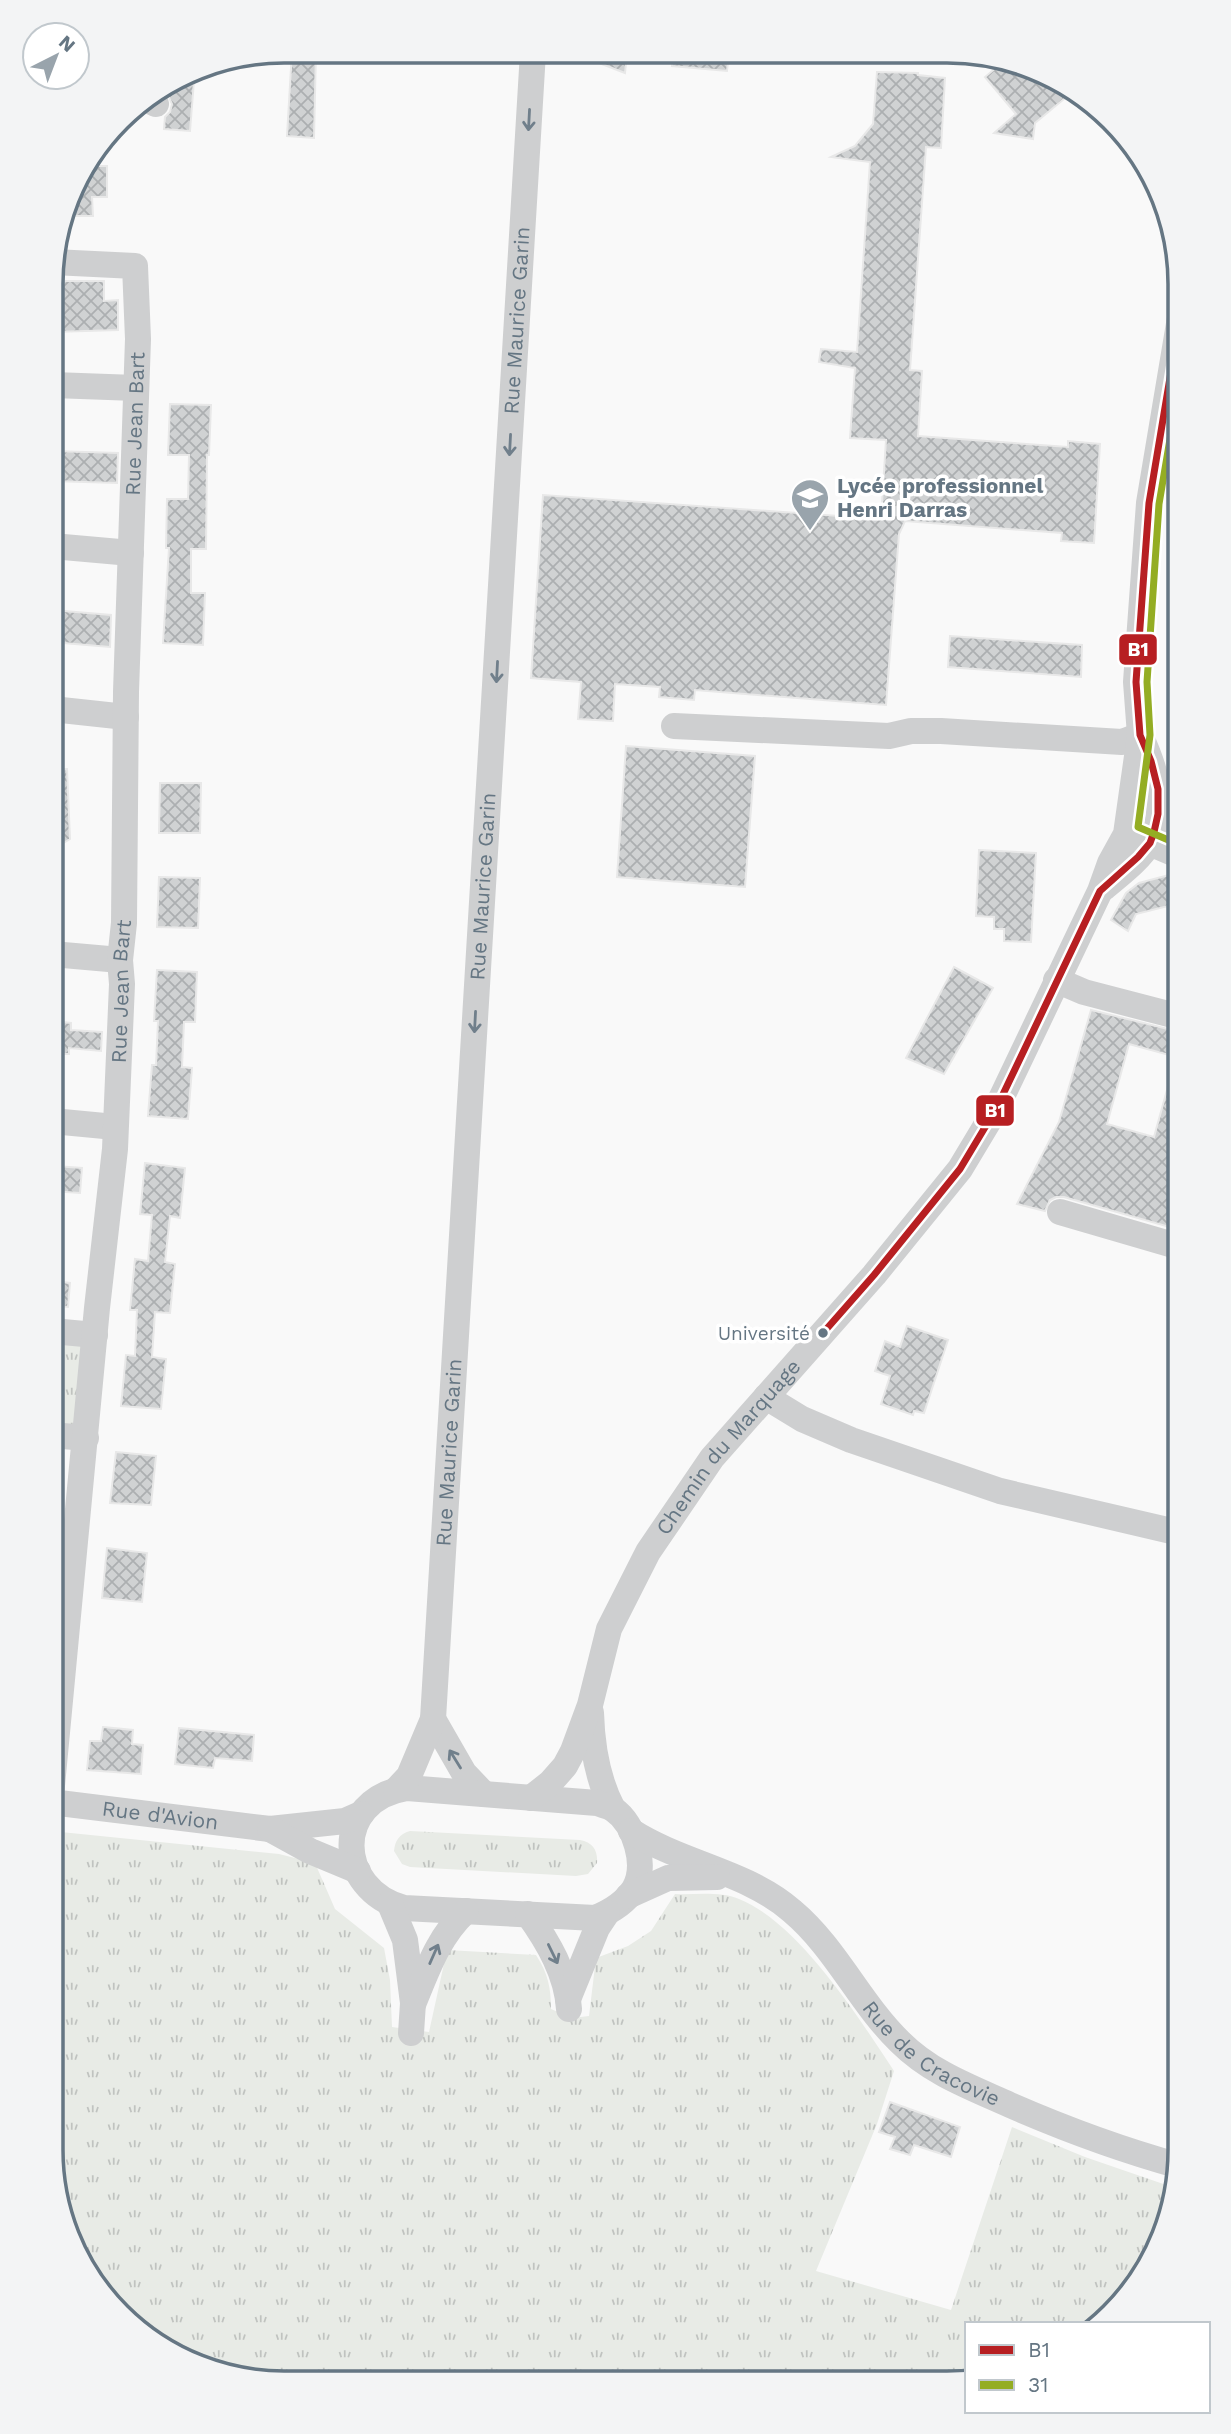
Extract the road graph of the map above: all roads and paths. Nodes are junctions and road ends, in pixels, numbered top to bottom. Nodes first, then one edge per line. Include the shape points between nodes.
1 (532, 63) edge
2 (64, 263) edge
3 (63, 385) edge
4 (136, 388) junction
5 (1168, 390) edge
6 (63, 546) edge
7 (131, 553) junction
8 (63, 710) edge
9 (126, 718) junction
10 (674, 726) dead end
11 (1140, 735) junction
12 (1138, 838) junction
13 (1168, 851) edge
14 (63, 955) edge
15 (120, 960) junction
16 (1056, 980) junction
17 (1168, 1014) edge
18 (63, 1122) edge
19 (115, 1127) junction
20 (1060, 1213) dead end
21 (1168, 1244) edge
22 (63, 1332) edge
23 (95, 1335) junction
24 (766, 1397) junction
25 (63, 1436) edge
26 (86, 1438) junction
27 (1168, 1530) edge
28 (63, 1673) edge
29 (590, 1705) junction
30 (433, 1719) junction
31 (396, 1790) junction
32 (484, 1794) junction
33 (531, 1798) junction
34 (63, 1803) edge
35 (613, 1809) junction
36 (361, 1814) junction
37 (270, 1829) junction
38 (631, 1831) junction
39 (358, 1871) junction
40 (729, 1877) junction
41 (628, 1896) junction
42 (390, 1904) junction
43 (466, 1911) junction
44 (607, 1913) junction
45 (528, 1914) junction
46 (413, 2003) junction
47 (411, 2033) dead end
48 (1168, 2162) edge

1 -> 30 street, Rue Maurice Garin
2 - 4 street, Rue Jean Bart via 135,266
3 - 4 street
4 - 7 street, Rue Jean Bart
5 - 11 street, Chemin du Marquage via 1149,503 1136,682
6 - 7 street
7 - 9 street, Rue Jean Bart
8 - 9 street
9 - 15 street, Rue Jean Bart
10 - 11 street via 889,736 941,731 1122,742
11 - 12 street, Chemin du Marquage via 1158,789 1158,814
12 - 13 street
12 - 16 street, Chemin du Marquage via 1126,869 1100,891
14 - 15 street
15 - 19 street, Rue Jean Bart
16 - 17 street
16 - 24 street, Chemin du Marquage via 996,1109 960,1169
18 - 19 street
19 - 23 street, Rue Jean Bart
20 - 21 street
22 - 23 street
23 - 26 street, Rue Jean Bart
24 - 27 street via 851,1440 1000,1491
24 - 29 street, Chemin du Marquage via 712,1458 648,1552 609,1629
25 - 26 street
26 - 28 street, Rue Jean Bart
29 - 33 street, Chemin du Marquage via 565,1766
29 - 35 street, Chemin du Marquage via 602,1789
30 - 31 street, Rue Maurice Garin via 409,1776
32 -> 30 street via 464,1773
31 - 32 street
31 - 36 street
32 - 33 street
33 - 35 street via 597,1803
34 - 37 street, Rue d'Avion
35 - 38 street, Chemin du Marquage
36 - 37 street, Rue d'Avion via 345,1821
36 - 39 street via 350,1841
37 - 39 street, Rue d'Avion
38 - 40 street, Rue de Cracovie
38 - 41 street via 639,1862 636,1886
39 - 42 street
40 - 41 street, Rue de Cracovie via 668,1878
40 - 48 street, Rue de Cracovie via 764,1889 793,1912 837,1959 874,2014 924,2064 1066,2129
41 - 44 street, Rue de Cracovie
42 - 43 street
42 - 46 street via 405,1940
43 - 45 street
46 -> 43 street via 439,1942
44 - 45 street via 595,1918
45 -> 44 street via 561,1970 569,2004
46 - 47 street

